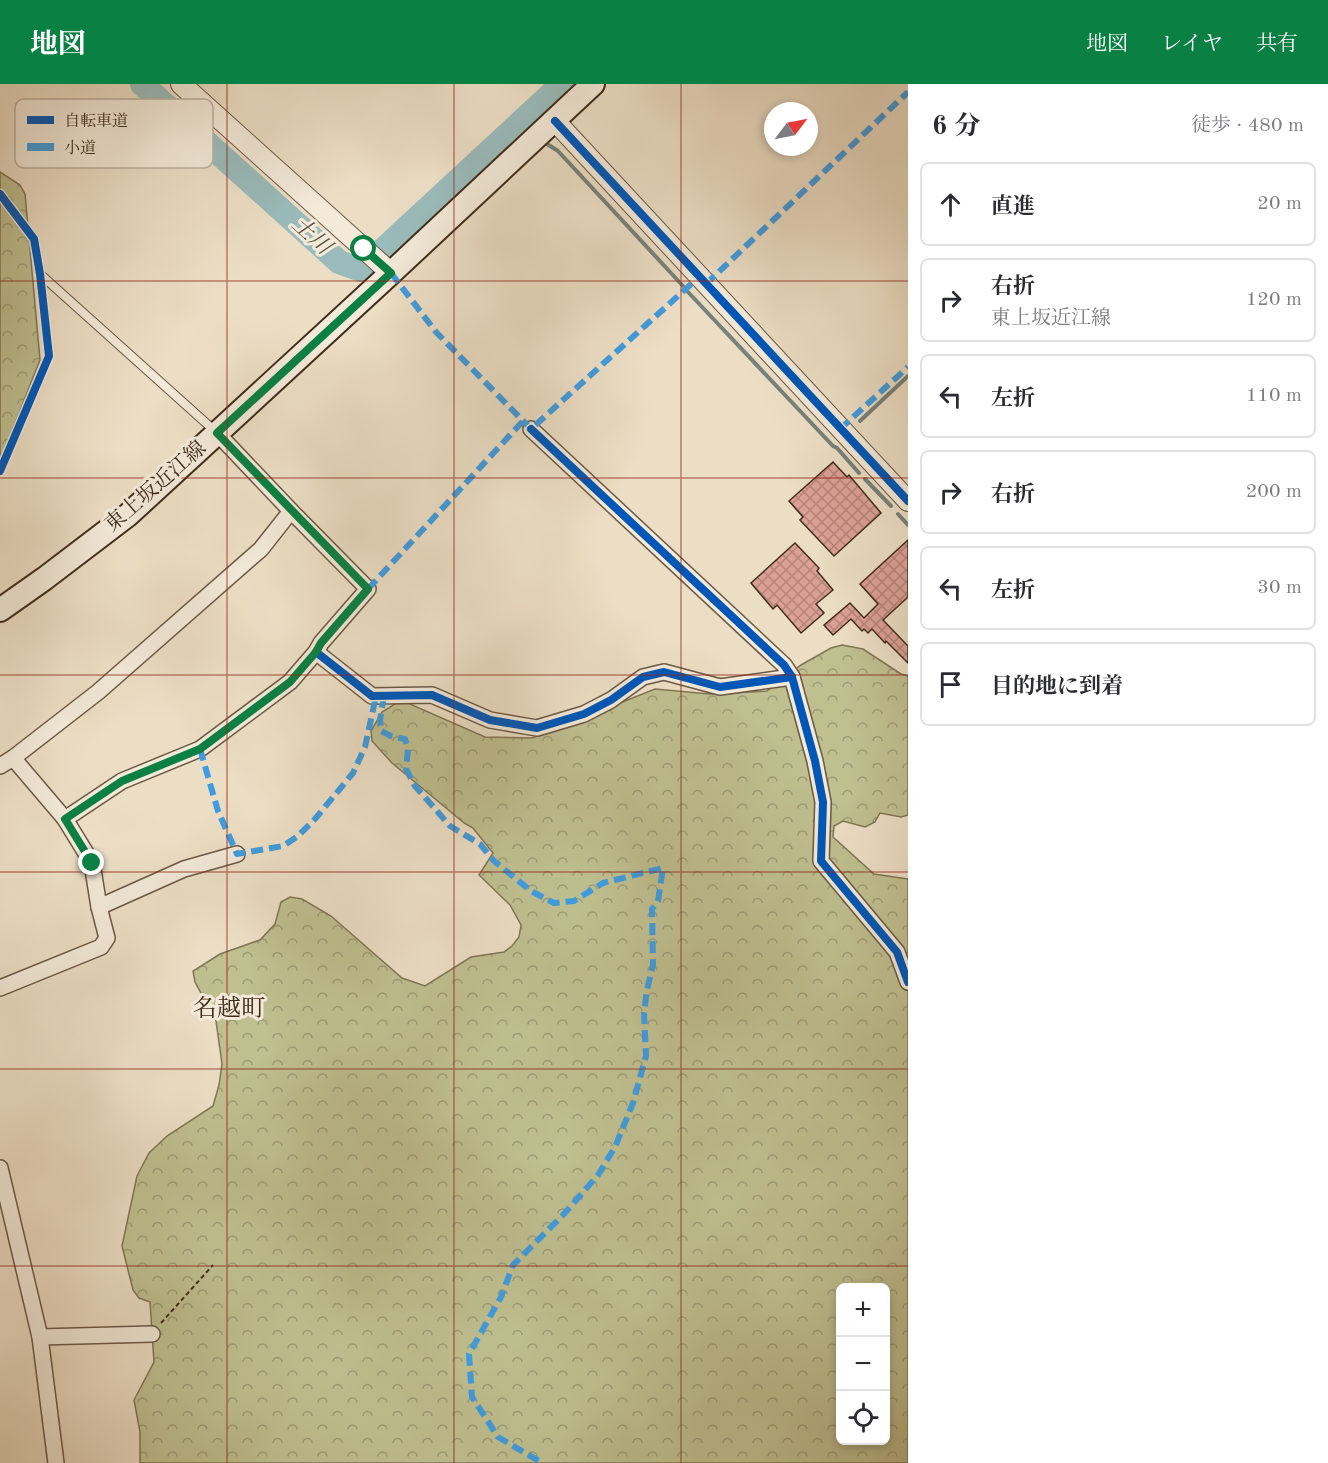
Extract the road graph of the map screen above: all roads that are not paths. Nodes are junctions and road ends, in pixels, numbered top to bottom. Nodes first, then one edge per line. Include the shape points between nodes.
1 (181, 84) edge
2 (593, 84) edge
3 (198, 99) edge
4 (213, 113) edge
5 (545, 129) junction
6 (386, 269) junction
7 (40, 274) dead end
8 (531, 429) dead end
9 (217, 433) junction
10 (908, 501) edge
11 (291, 511) junction
12 (0, 610) edge
13 (316, 652) junction
14 (792, 677) junction
15 (6, 762) edge
16 (65, 819) junction
17 (237, 854) dead end
18 (99, 907) junction
19 (908, 982) edge
20 (0, 988) edge
21 (0, 1168) edge
22 (152, 1334) road end
23 (40, 1337) junction
24 (56, 1463) edge

1 - 3 street
2 - 5 main road, 東上坂近江線
4 - 6 street
5 - 6 main road, 東上坂近江線
5 - 10 street
6 - 9 main road, 東上坂近江線
7 - 9 lane
8 - 14 street via 784,665
9 - 11 street
9 - 12 main road, 東上坂近江線 via 128,515
11 - 13 street via 368,589
11 - 15 street via 261,549 98,692
13 - 14 street via 372,696 432,695 490,720 537,728 584,714 643,677 664,672 720,687
13 - 16 street via 290,682 200,749 122,781
14 - 19 street via 823,802 821,861 897,952
15 - 16 street
16 - 18 street via 92,863
17 - 18 street via 184,869
18 - 20 street via 107,938 101,946
21 - 23 street
22 - 23 street
23 - 24 street

